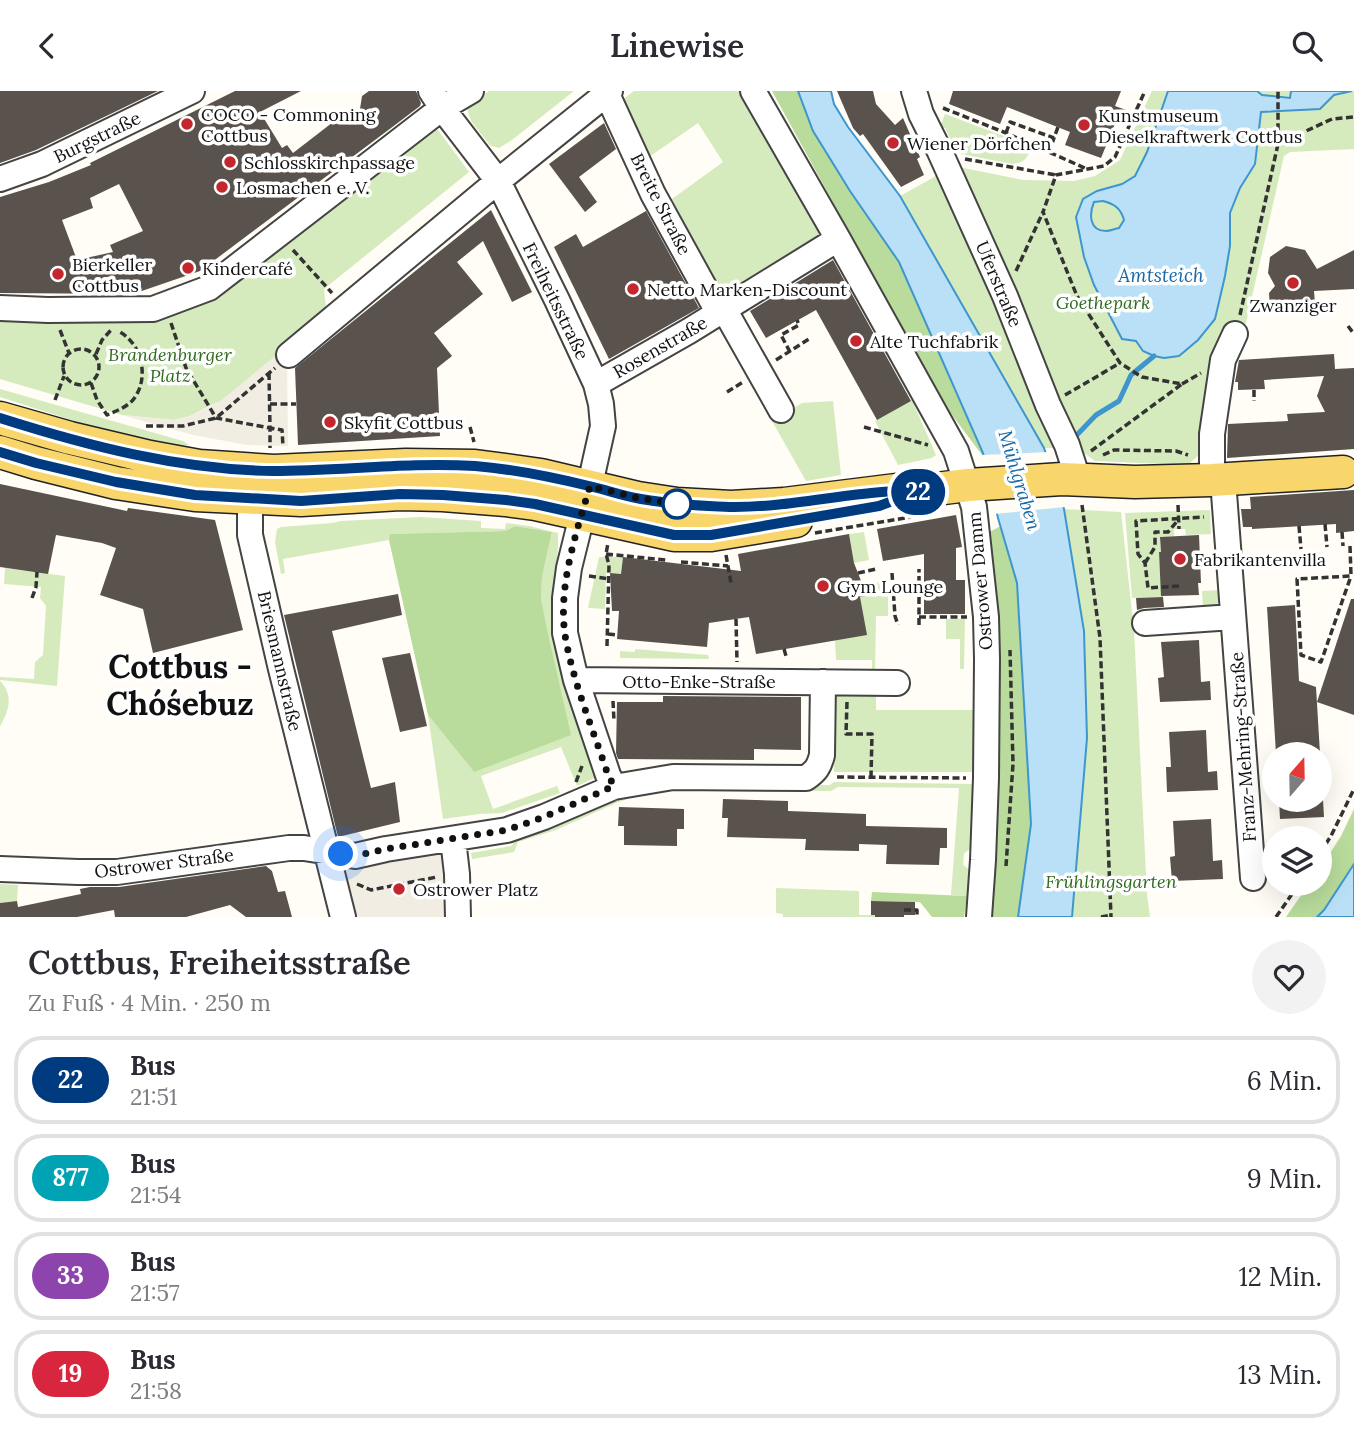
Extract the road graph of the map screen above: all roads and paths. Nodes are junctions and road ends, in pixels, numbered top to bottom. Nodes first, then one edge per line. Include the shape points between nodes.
1 (192, 91) edge
2 (471, 91) edge
3 (753, 91) edge
4 (914, 91) edge
5 (1144, 91) edge
6 (608, 92) edge
7 (1278, 93) edge
8 (437, 99) edge
9 (946, 109) dead end
10 (1354, 117) edge
11 (1058, 127) dead end
12 (1006, 133) junction
13 (1054, 138) junction
14 (1278, 144) junction
15 (1049, 152) junction
16 (965, 159) dead end
17 (1089, 169) junction
18 (1056, 175) junction
19 (0, 179) edge
20 (498, 181) junction
21 (1043, 212) junction
22 (280, 235) junction
23 (838, 239) junction
24 (329, 290) dead end
25 (1005, 296) junction
26 (165, 304) junction
27 (0, 308) edge
28 (721, 310) junction
29 (797, 320) dead end
30 (1348, 326) dead end
31 (99, 328) dead end
32 (1235, 334) joint
33 (1354, 334) edge
34 (790, 352) dead end
35 (289, 355) joint
36 (1120, 363) junction
37 (269, 373) junction
38 (64, 375) junction
39 (91, 383) junction
40 (596, 384) junction
41 (1254, 390) dead end
42 (55, 400) dead end
43 (1254, 401) dead end
44 (270, 404) junction
45 (296, 404) dead end
46 (1048, 405) junction
47 (781, 410) dead end
48 (0, 418) edge
49 (216, 418) junction
50 (146, 426) dead end
51 (470, 426) dead end
52 (864, 427) dead end
53 (270, 428) junction
54 (270, 442) dead end
55 (929, 446) dead end
56 (283, 447) dead end
57 (475, 447) dead end
58 (0, 452) edge
59 (1074, 469) junction
60 (1349, 472) edge
61 (1215, 473) junction
62 (250, 484) junction
63 (978, 484) junction
64 (586, 500) junction
65 (1178, 511) dead end
66 (1225, 516) junction
67 (1178, 519) junction
68 (1325, 524) dead end
69 (1299, 526) dead end
70 (1179, 529) dead end
71 (1342, 532) dead end
72 (604, 543) dead end
73 (1343, 546) dead end
74 (1350, 546) dead end
75 (1327, 547) dead end
76 (1301, 549) dead end
77 (725, 550) dead end
78 (1145, 563) junction
79 (591, 568) dead end
80 (876, 569) dead end
81 (919, 569) dead end
82 (37, 572) dead end
83 (858, 573) dead end
84 (892, 573) dead end
85 (1351, 576) junction
86 (610, 579) junction
87 (731, 583) dead end
88 (1179, 586) dead end
89 (32, 598) dead end
90 (919, 617) junction
91 (973, 617) dead end
92 (1233, 617) junction
93 (736, 619) dead end
94 (1145, 622) dead end
95 (898, 625) dead end
96 (919, 625) dead end
97 (608, 634) junction
98 (617, 635) dead end
99 (607, 646) dead end
100 (784, 649) dead end
101 (786, 656) dead end
102 (576, 680) junction
103 (737, 682) junction
104 (823, 682) junction
105 (886, 683) dead end
106 (847, 692) dead end
107 (831, 777) dead end
108 (871, 777) junction
109 (969, 778) dead end
110 (614, 786) junction
111 (1354, 789) edge
112 (1332, 834) edge
113 (453, 839) junction
114 (327, 851) junction
115 (0, 869) edge
116 (457, 874) junction
117 (1252, 878) dead end
118 (351, 881) dead end
119 (1291, 896) edge
120 (904, 910) dead end
121 (1111, 916) edge
122 (343, 917) edge
123 (458, 917) edge
124 (917, 917) edge
125 (979, 917) edge
126 (1101, 917) edge
127 (1276, 917) edge

1 - 19 street, Burgstraße via 43,164
2 - 8 street
3 - 23 street, Ostrower Damm
4 - 25 street, Uferstraße via 920,114
5 - 17 path via 1115,156 1104,166
6 - 20 street
6 - 28 street, Breite Straße via 653,194
7 - 14 path
8 - 20 street, Freiheitsstraße
8 - 22 street
9 - 12 path
10 - 14 path via 1332,119
11 - 13 path
12 - 13 path via 1010,122
12 - 15 path
13 - 15 path
14 - 32 path
15 - 17 path
16 - 18 path
17 - 18 path
18 - 21 path
20 - 35 street
20 - 40 street, Freiheitsstraße
21 - 25 path
21 - 36 path via 1077,296
22 - 24 path
22 - 26 street via 209,288
23 - 28 street, Rosenstraße
23 - 63 street, Ostrower Damm
25 - 46 street, Uferstraße
26 - 27 street via 153,309
26 - 49 path via 186,368
28 - 40 street, Rosenstraße
28 - 47 street, Rosenstraße
29 - 34 path via 799,325 781,335
30 - 33 path
31 - 39 path via 113,328 128,336 138,349 142,377 134,399 107,415
32 - 61 street, Franz-Mehring-Straße via 1223,360 1212,434
35 - 37 path
36 - 46 path
36 - 59 path via 1142,377 1182,384
37 - 44 path
37 - 49 path
38 - 39 path via 74,384
38 - 39 path via 69,353 87,350 96,354 100,365
38 - 42 path
40 - 64 street, Freiheitsstraße via 603,426
41 - 43 path
44 - 45 path
44 - 53 path
46 - 59 street, Uferstraße
48 - 62 main road via 199,466
49 - 50 path via 183,426
49 - 53 path
51 - 57 path
52 - 55 path
53 - 54 path
53 - 56 path via 282,430
58 - 62 main road via 116,482 195,495
59 - 61 main road via 1135,481
59 - 61 path via 1114,450 1175,451 1198,459
59 - 63 main road
59 - 121 path via 1100,638
60 - 61 main road
61 - 66 street, Franz-Mehring-Straße
62 - 64 main road via 299,470 475,466 541,475
62 - 114 street, Briesmannstraße via 250,535
63 - 64 main road via 731,507 638,498
63 - 125 street, Ostrower Damm via 974,507 986,617 988,698
64 - 102 street via 565,598 565,633
65 - 67 path
66 - 67 path
66 - 92 street, Franz-Mehring-Straße
67 - 70 path
67 - 78 path via 1168,531 1155,532 1155,547
67 - 78 path via 1136,521 1138,554
68 - 75 path
69 - 76 path
71 - 73 path
72 - 86 path via 609,538
74 - 85 path
77 - 87 path
78 - 88 path via 1148,588
79 - 86 path via 589,576
80 - 83 path
81 - 90 path
82 - 89 path
84 - 95 path
85 - 85 path via 1321,662 1301,655 1297,579
86 - 97 path
90 - 91 path
90 - 96 path
92 - 94 street
92 - 117 street, Franz-Mehring-Straße
93 - 103 path
97 - 98 path
97 - 99 path
100 - 101 path
102 - 103 street, Otto-Enke-Straße
102 - 110 street
103 - 104 street, Otto-Enke-Straße
104 - 105 street, Otto-Enke-Straße
104 - 110 street via 822,755 816,771 806,778 673,778
106 - 108 path via 846,734 872,734
107 - 108 path
108 - 109 path
110 - 113 street via 507,830
111 - 112 path
113 - 114 street via 355,856
113 - 116 street
114 - 115 street, Ostrower Straße via 289,848 117,871
114 - 122 street
116 - 118 path via 371,890
116 - 123 street
119 - 127 path
120 - 124 path via 917,910
121 - 126 path

